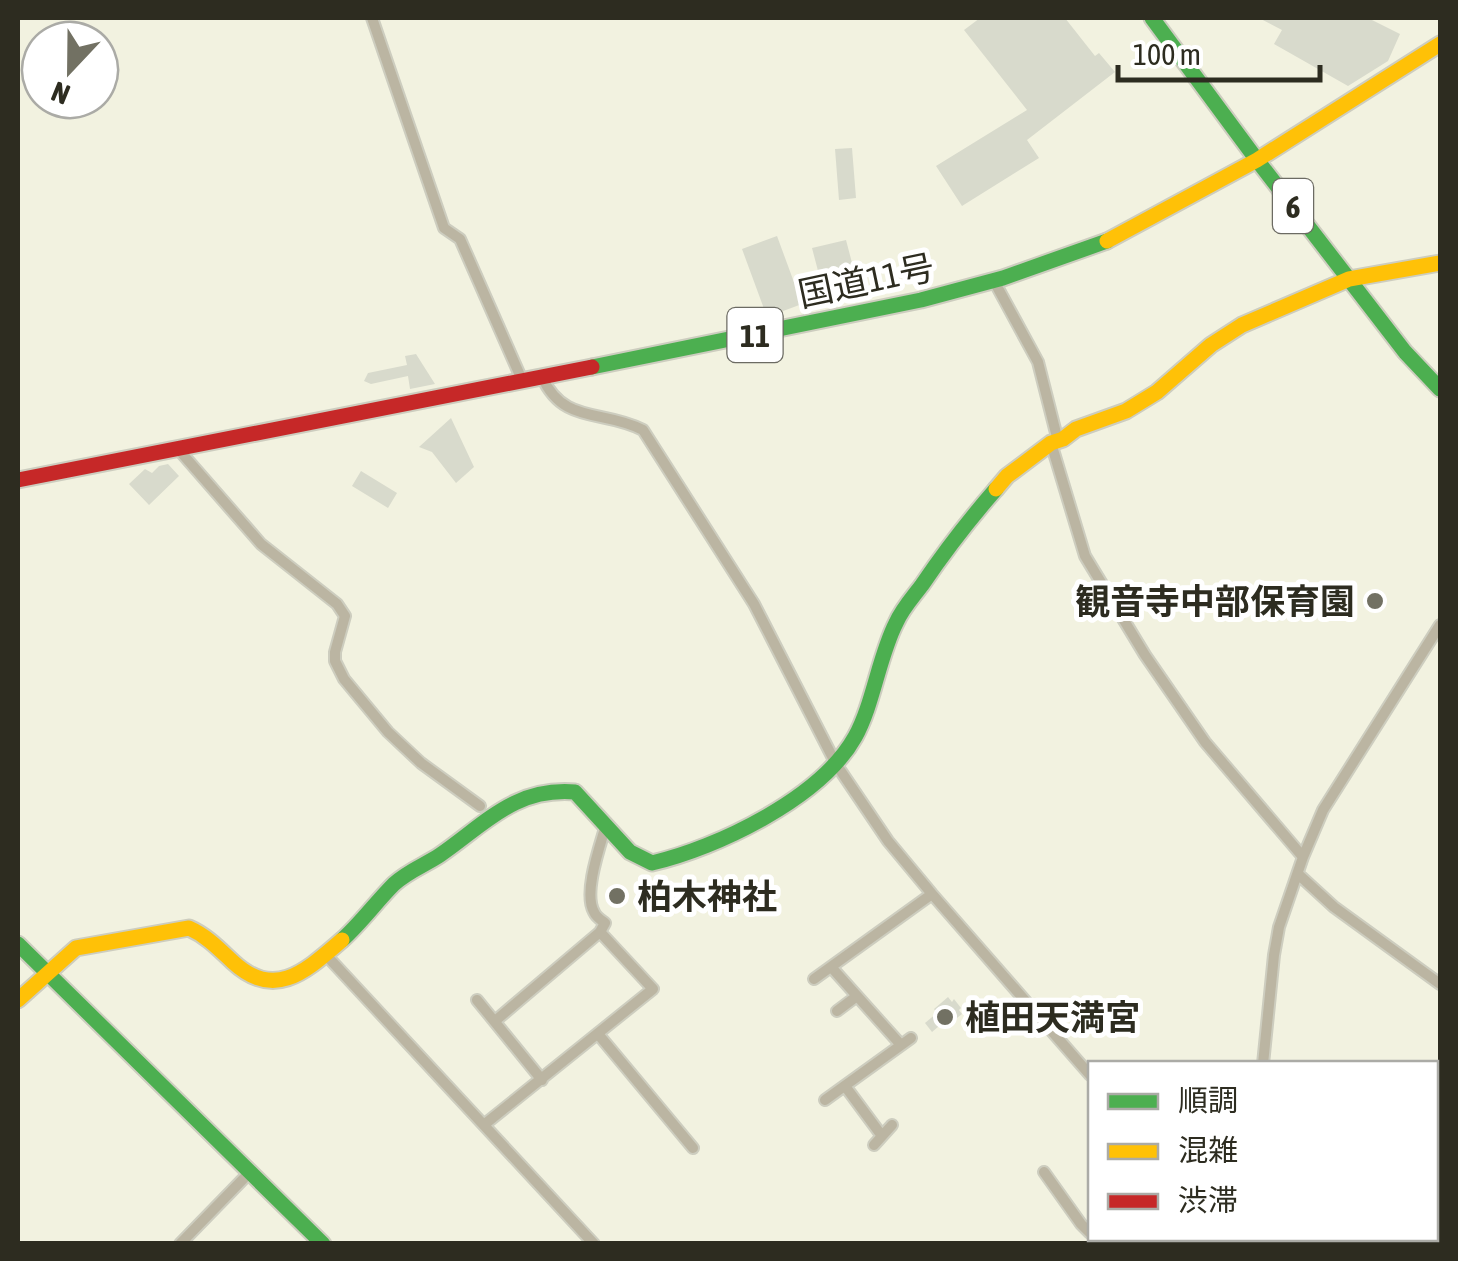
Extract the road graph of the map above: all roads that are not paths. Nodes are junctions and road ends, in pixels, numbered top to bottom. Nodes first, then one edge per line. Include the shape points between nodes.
1 (372, 18) edge
2 (1152, 18) edge
3 (1440, 44) edge
4 (1257, 160) junction
5 (1440, 263) edge
6 (1349, 278) junction
7 (994, 280) junction
8 (541, 376) junction
9 (522, 380) junction
10 (1440, 389) edge
11 (1054, 442) junction
12 (178, 448) junction
13 (18, 480) edge
14 (1440, 624) edge
15 (836, 764) junction
16 (480, 806) dead end
17 (606, 826) junction
18 (1304, 857) junction
19 (1298, 874) junction
20 (932, 894) junction
21 (600, 932) junction
22 (18, 944) edge
23 (326, 954) junction
24 (832, 968) junction
25 (47, 973) junction
26 (814, 980) dead end
27 (1440, 984) edge
28 (857, 996) junction
29 (18, 1000) edge
30 (477, 1000) dead end
31 (837, 1011) dead end
32 (495, 1021) junction
33 (598, 1034) junction
34 (1263, 1061) edge
35 (1088, 1073) edge
36 (542, 1080) junction
37 (845, 1086) junction
38 (825, 1100) dead end
39 (485, 1124) junction
40 (892, 1125) dead end
41 (882, 1136) junction
42 (874, 1145) dead end
43 (693, 1148) dead end
44 (250, 1172) junction
45 (1044, 1172) dead end
46 (1088, 1231) edge
47 (180, 1244) edge
48 (323, 1244) edge
49 (594, 1244) edge

1 - 9 street via 444,228 460,239
2 - 4 main road, 6
3 - 4 main road, 国道11号 / 11
4 - 6 main road, 6
4 - 7 main road, 国道11号 / 11 via 1120,236
5 - 6 main road
6 - 10 main road, 6
6 - 11 main road via 1225,334 1157,392
7 - 8 main road, 国道11号 / 11
7 - 11 street via 1038,362
8 - 9 main road, 国道11号 / 11
8 - 15 street via 564,407 643,430 754,604
9 - 12 main road, 国道11号 / 11
11 - 15 main road via 1006,476 896,622 856,736
11 - 18 street via 1085,556 1205,742
12 - 13 main road, 国道11号 / 11
12 - 16 street via 261,544 338,604 344,616 335,661 366,706 420,763
14 - 18 street via 1324,810
15 - 17 main road via 748,826 661,862 644,862
15 - 20 street
17 - 21 street via 590,900 605,923
17 - 23 main road via 575,792 528,794 400,879
18 - 19 street
19 - 27 street
19 - 34 street via 1274,955
20 - 24 street
20 - 35 street
21 - 32 street
21 - 33 street via 653,989
22 - 25 main road
23 - 25 main road via 272,983 246,973 188,928 76,948
23 - 39 street
24 - 26 street
24 - 28 street
25 - 29 main road
25 - 44 main road
28 - 31 street
28 - 37 street via 906,1042
30 - 32 street
32 - 36 street
33 - 36 street
33 - 43 street
36 - 39 street
37 - 38 street
37 - 41 street
39 - 49 street
40 - 41 street
41 - 42 street
44 - 47 street
44 - 48 main road
45 - 46 street

